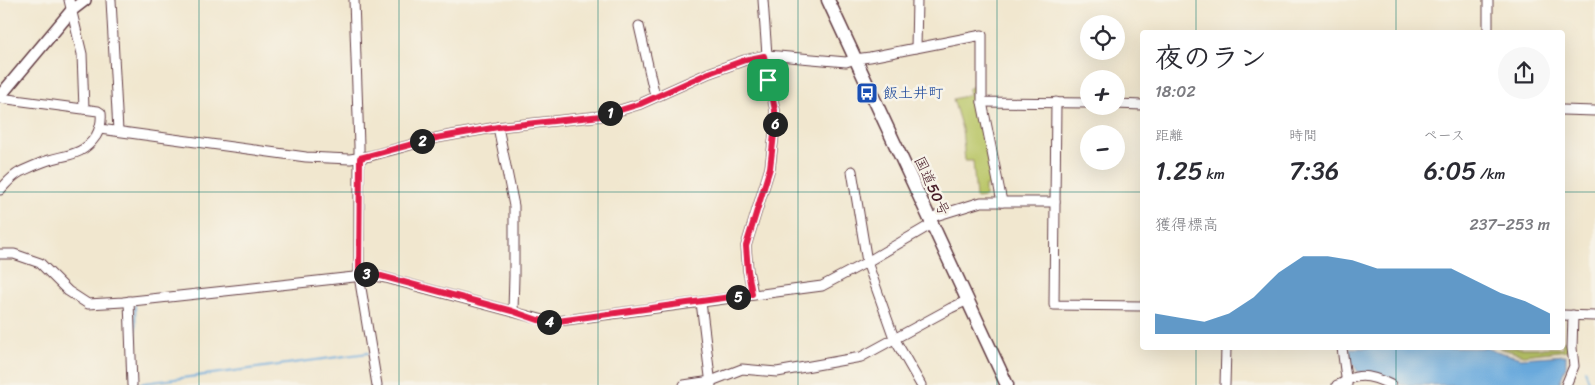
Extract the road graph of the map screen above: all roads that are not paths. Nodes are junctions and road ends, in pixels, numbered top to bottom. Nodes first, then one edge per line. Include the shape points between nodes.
1 (84, 0) edge
2 (111, 0) edge
3 (354, 0) edge
4 (763, 0) edge
5 (828, 0) edge
6 (917, 0) edge
7 (1488, 0) edge
8 (70, 5) edge
9 (639, 26) dead end
10 (1488, 30) edge
11 (916, 48) junction
12 (766, 55) junction
13 (855, 59) junction
14 (655, 96) junction
15 (0, 97) edge
16 (982, 102) junction
17 (1056, 102) junction
18 (1080, 103) edge
19 (1125, 104) edge
20 (1140, 105) edge
21 (84, 109) junction
22 (1565, 110) edge
23 (1595, 111) edge
24 (498, 127) junction
25 (100, 129) junction
26 (118, 131) junction
27 (360, 158) junction
28 (852, 171) dead end
29 (0, 190) edge
30 (1002, 202) junction
31 (1055, 202) junction
32 (930, 221) junction
33 (0, 254) edge
34 (868, 262) junction
35 (359, 276) junction
36 (752, 294) junction
37 (968, 300) junction
38 (129, 301) junction
39 (700, 302) junction
40 (1140, 306) edge
41 (512, 311) junction
42 (1565, 315) edge
43 (1573, 315) junction
44 (1595, 316) edge
45 (894, 338) junction
46 (1226, 350) edge
47 (1342, 350) edge
48 (711, 383) edge
49 (1344, 384) edge
50 (132, 385) edge
51 (377, 385) edge
52 (684, 385) edge
53 (921, 385) edge
54 (1008, 385) edge
55 (1225, 385) edge
56 (1391, 385) edge
57 (1566, 385) edge

1 - 8 main road
2 - 26 street
3 - 27 street
4 - 12 street
5 - 13 highway, 国道50号
6 - 11 street
7 - 10 street
8 - 15 main road
8 - 21 street via 82,54
9 - 14 street
11 - 13 street
11 - 16 street via 982,35
12 - 13 street via 846,62
12 - 14 street via 709,73
12 - 36 street via 775,126 770,168 746,246
13 - 32 highway, 国道50号
14 - 24 street via 601,116
15 - 21 street
16 - 17 street
16 - 30 street
17 - 18 street
17 - 31 street
19 - 20 street
21 - 25 street via 101,114
22 - 23 street
24 - 27 street via 436,138
24 - 41 street via 514,206
25 - 26 street
25 - 29 street via 84,150 22,172 7,181
26 - 27 street via 306,157
27 - 35 street
28 - 34 street
30 - 31 street
30 - 32 street via 981,202
31 - 40 street via 1054,305
32 - 34 street
32 - 37 highway, 国道50号
33 - 38 street via 14,254 40,263 68,292 88,304
34 - 36 street via 822,286
34 - 45 street
35 - 38 street
35 - 41 street via 378,276
35 - 51 street
36 - 39 street
37 - 45 street
37 - 54 highway, 国道50号
38 - 50 street
39 - 41 street via 551,322
39 - 48 street
42 - 43 street
43 - 44 street
43 - 57 street via 1574,366
45 - 48 street via 861,357 777,372 742,370
45 - 53 street
46 - 55 street
47 - 49 street
48 - 52 street
49 - 56 street via 1353,377 1361,376

